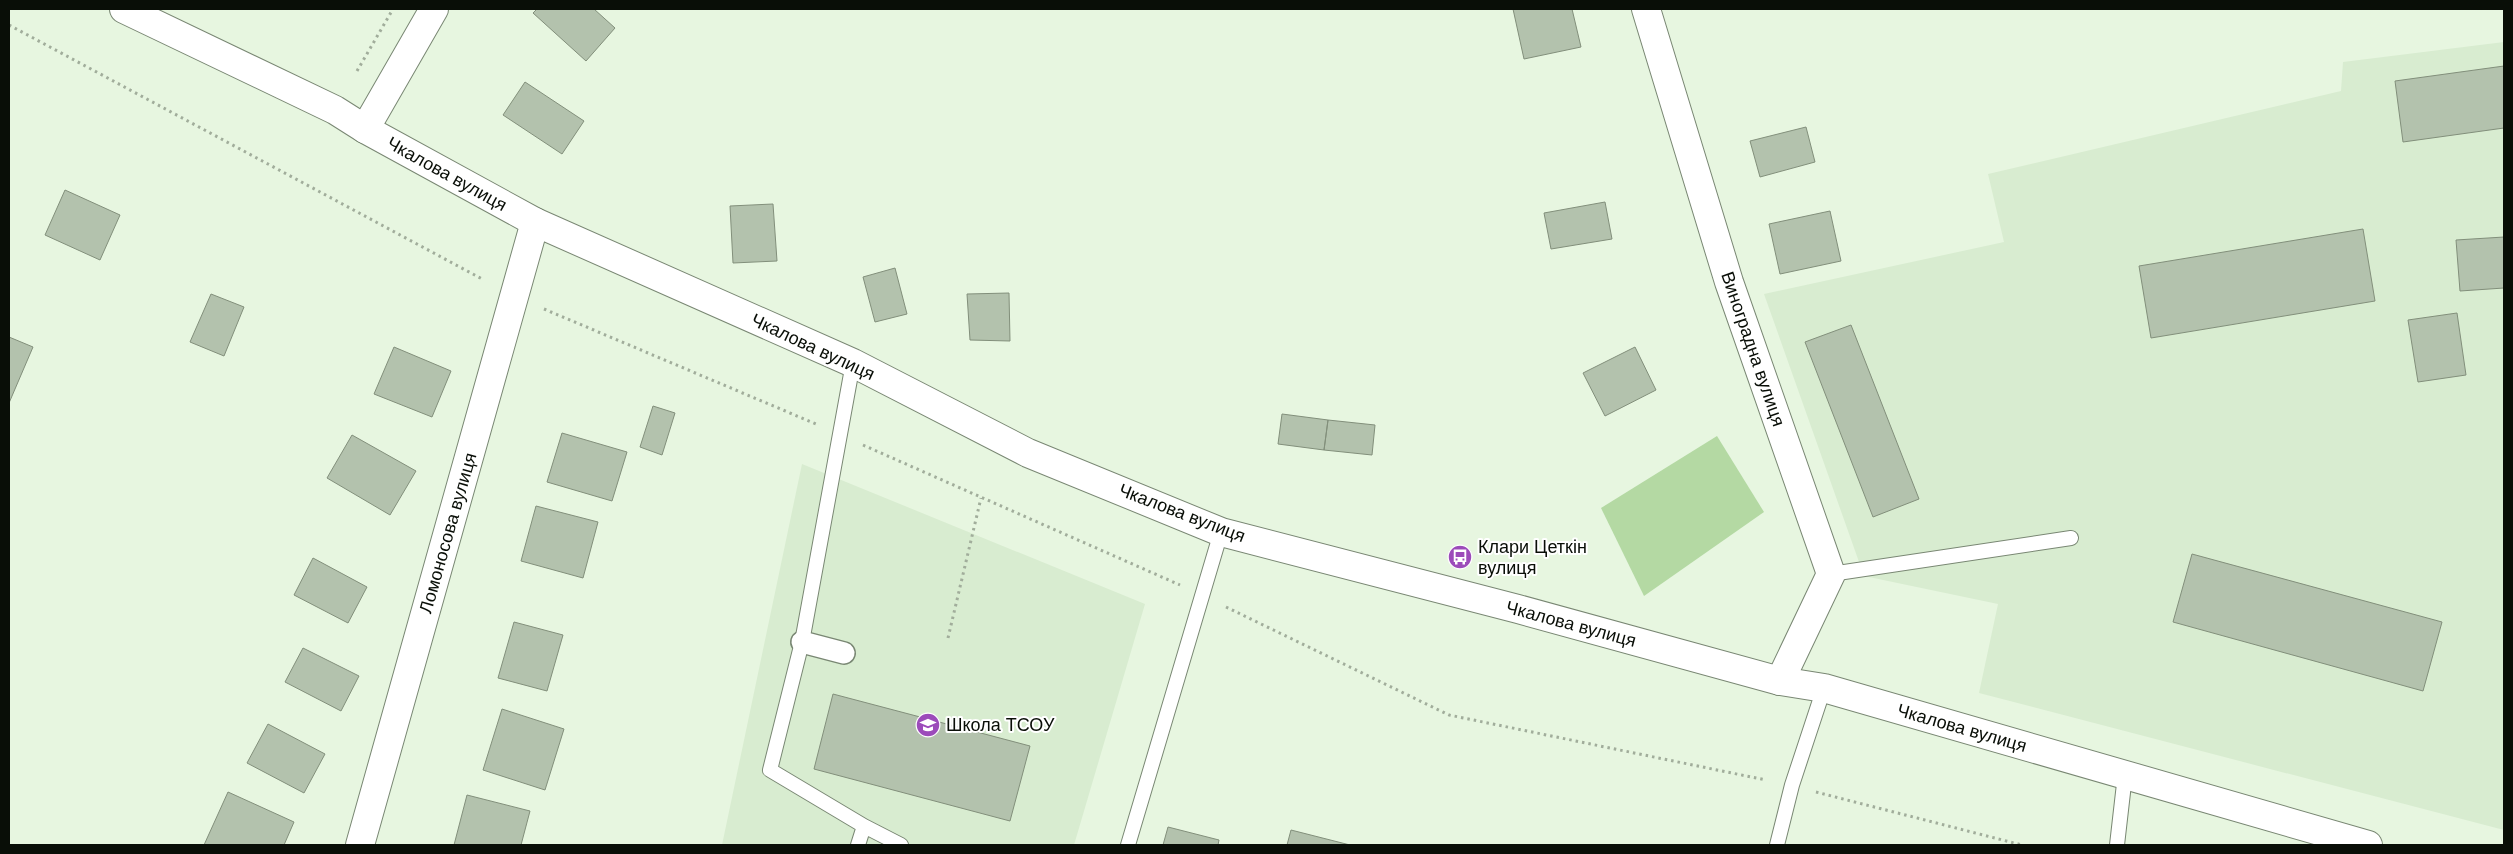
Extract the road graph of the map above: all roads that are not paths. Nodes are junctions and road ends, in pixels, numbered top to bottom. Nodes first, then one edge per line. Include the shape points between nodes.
1 (124, 9) edge
2 (434, 9) edge
3 (1646, 9) edge
4 (365, 129) junction
5 (536, 222) junction
6 (853, 363) junction
7 (1221, 532) junction
8 (2072, 538) dead end
9 (1831, 574) junction
10 (802, 642) junction
11 (844, 653) dead end
12 (1780, 681) junction
13 (1824, 688) junction
14 (2125, 775) junction
15 (864, 826) junction
16 (360, 845) edge
17 (858, 845) edge
18 (901, 845) edge
19 (1128, 845) edge
20 (1777, 845) edge
21 (2117, 845) edge
22 (2368, 845) edge

1 - 4 main road, Чкалова вулиця via 335,110
2 - 4 main road
3 - 9 main road, Виноградна вулиця via 1729,282
4 - 5 main road, Чкалова вулиця
5 - 6 main road, Чкалова вулиця
5 - 16 main road, Ломоносова вулиця
6 - 7 main road, Чкалова вулиця via 1028,453
6 - 10 lane
7 - 12 main road, Чкалова вулиця
7 - 19 lane
8 - 9 lane
9 - 12 main road
10 - 11 street
10 - 15 lane via 770,770
12 - 13 main road, Чкалова вулиця
13 - 14 main road, Чкалова вулиця
13 - 20 lane via 1792,785
14 - 21 lane
14 - 22 main road, Чкалова вулиця
15 - 17 lane
15 - 18 lane

